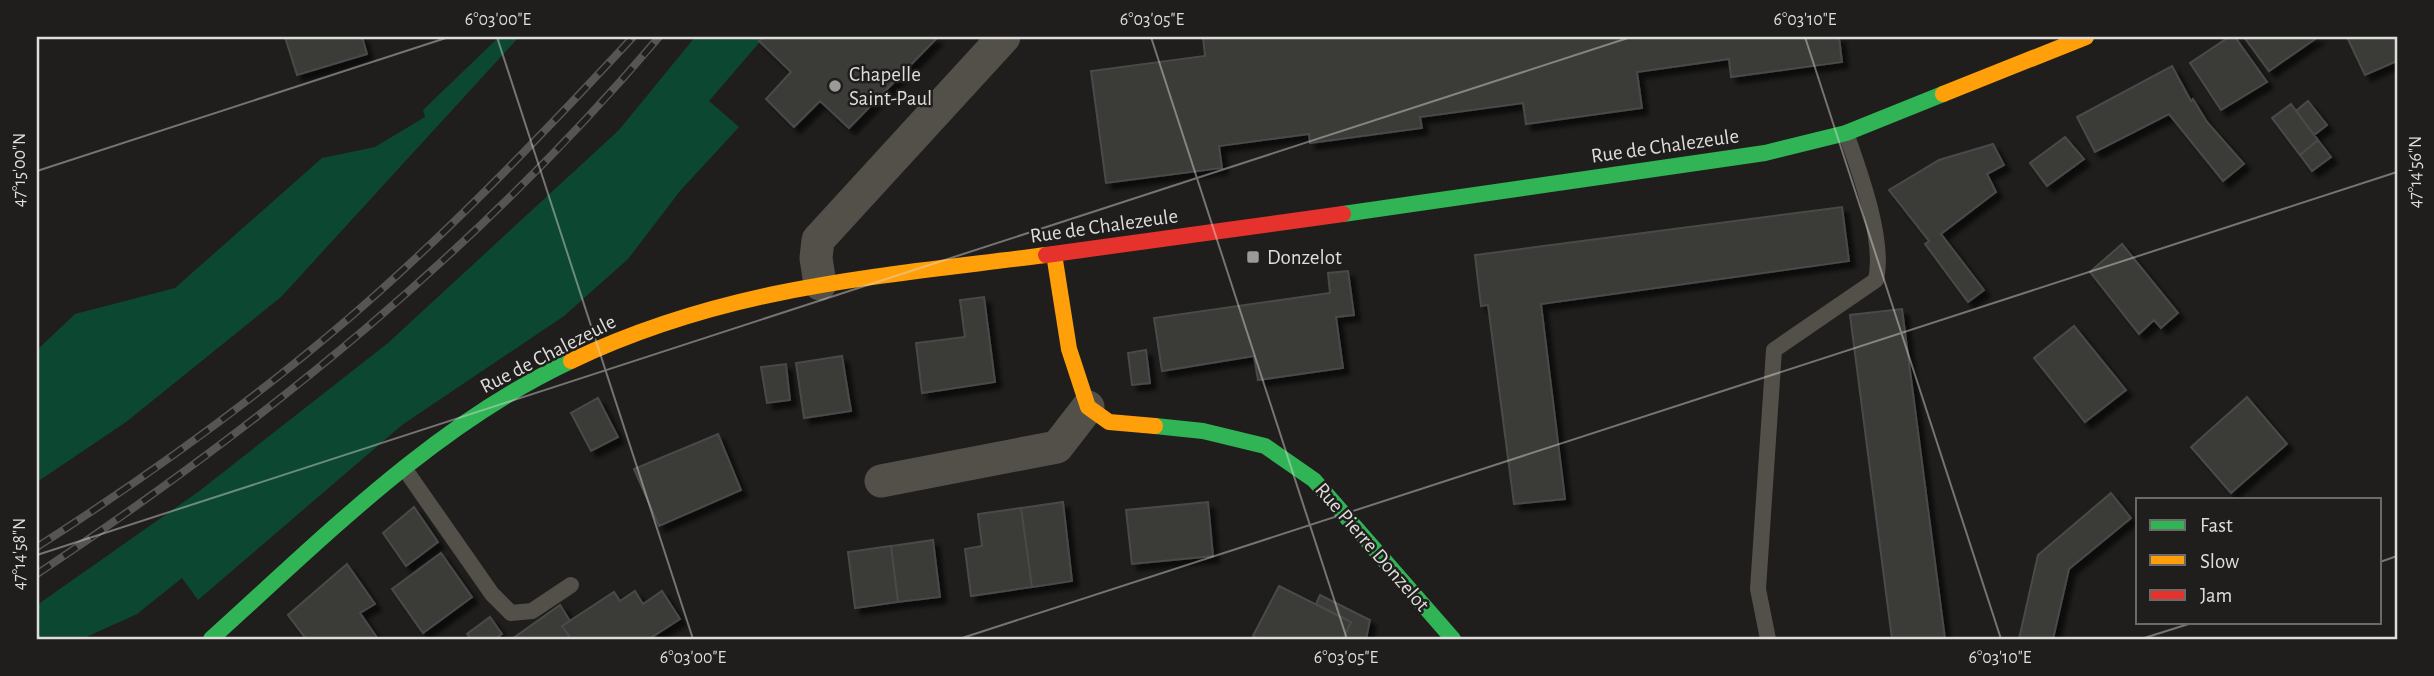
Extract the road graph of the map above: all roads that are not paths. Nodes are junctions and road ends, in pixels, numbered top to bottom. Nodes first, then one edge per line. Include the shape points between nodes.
1 (1004, 37) edge
2 (2086, 37) edge
3 (2029, 48) edge
4 (1846, 133) junction
5 (1054, 254) junction
6 (820, 284) junction
7 (1088, 407) junction
8 (404, 468) junction
9 (881, 481) dead end
10 (571, 586) dead end
11 (211, 639) edge
12 (1452, 639) edge
13 (1768, 639) edge

1 - 6 street via 818,240
2 - 3 street, Rue de Chalezeule
3 - 4 street, Rue de Chalezeule
4 - 5 street, Rue de Chalezeule via 1765,153
4 - 13 lane via 1860,172 1880,262 1875,280 1774,350 1758,589
5 - 6 street, Rue de Chalezeule
5 - 7 street via 1069,349
6 - 8 street, Rue de Chalezeule via 726,303 621,337 476,415
7 - 9 street via 1058,447
7 - 12 street, Rue Pierre Donzelot via 1109,422 1203,430 1265,446 1314,480
8 - 10 lane via 492,594 511,612 532,611
8 - 11 street, Rue de Chalezeule

